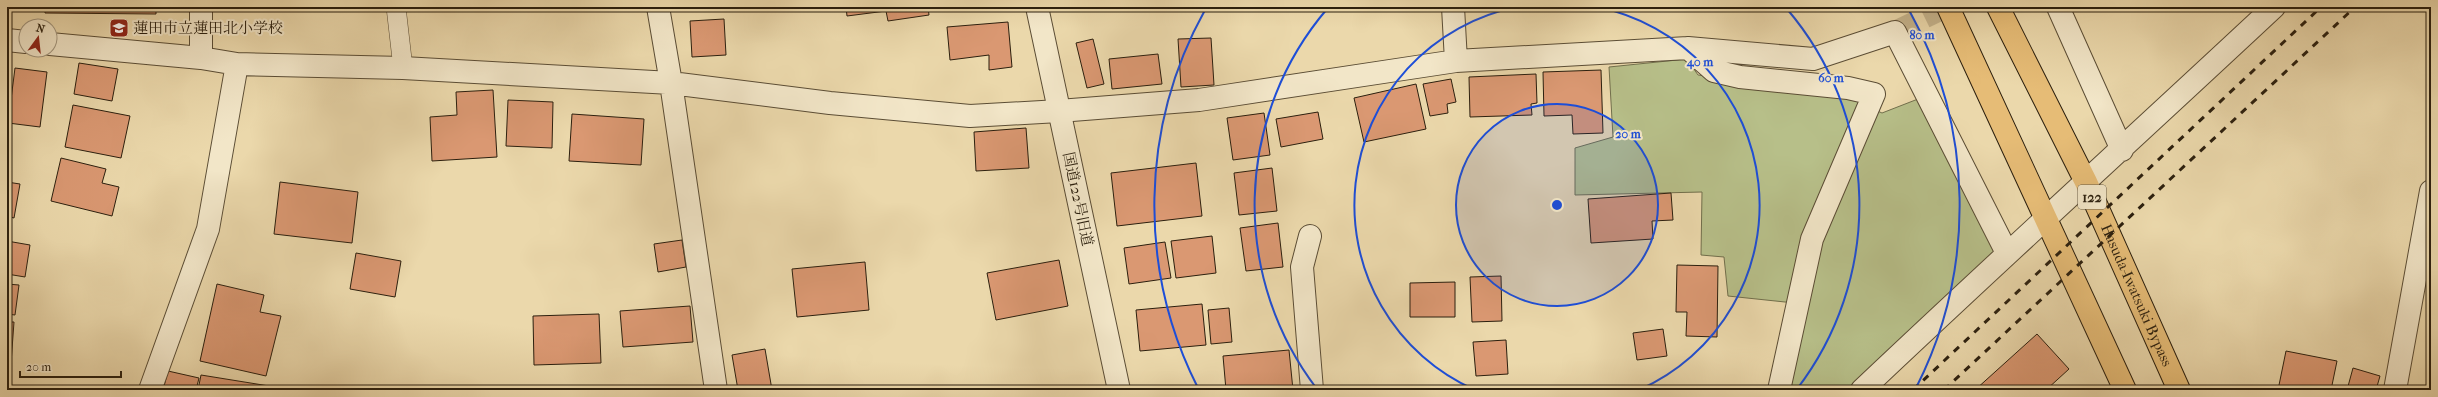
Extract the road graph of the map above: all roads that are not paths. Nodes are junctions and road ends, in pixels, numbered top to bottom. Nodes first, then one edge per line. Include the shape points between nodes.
1 (200, 7) edge
2 (396, 7) edge
3 (658, 7) edge
4 (1037, 7) edge
5 (1453, 7) edge
6 (1948, 7) edge
7 (1998, 7) edge
8 (2058, 7) edge
9 (2274, 7) edge
10 (7, 40) edge
11 (18, 41) edge
12 (58, 45) edge
13 (1688, 48) junction
14 (201, 58) junction
15 (1456, 62) junction
16 (237, 64) junction
17 (403, 68) junction
18 (672, 84) junction
19 (1059, 112) junction
20 (2122, 150) junction
21 (2086, 182) junction
22 (2431, 190) edge
23 (2046, 218) junction
24 (1310, 236) dead end
25 (2006, 253) junction
26 (150, 390) edge
27 (716, 390) edge
28 (1119, 390) edge
29 (1312, 390) edge
30 (1780, 390) edge
31 (1862, 390) edge
32 (2126, 390) edge
33 (2179, 390) edge
34 (2394, 390) edge

1 - 14 street
2 - 17 lane
3 - 18 street
4 - 19 street, 国道122号旧道
5 - 15 street
6 - 23 highway
7 - 21 highway, Hasuda-Iwatsuki Bypass / 122
8 - 20 street
9 - 20 street
10 - 11 street
12 - 14 street
13 - 15 street
13 - 25 street via 1813,59 1895,32
13 - 30 street via 1714,71 1740,77 1848,88 1874,94 1812,239
14 - 16 street
15 - 19 street via 1199,100
16 - 17 street
16 - 26 street via 208,229
17 - 18 street
18 - 19 street via 830,103 970,116
18 - 27 street
19 - 28 street, 国道122号旧道
20 - 21 street
21 - 23 street
21 - 33 highway, Hasuda-Iwatsuki Bypass / 122
22 - 34 street
23 - 25 street
23 - 32 highway
24 - 29 street via 1302,267
25 - 31 street

